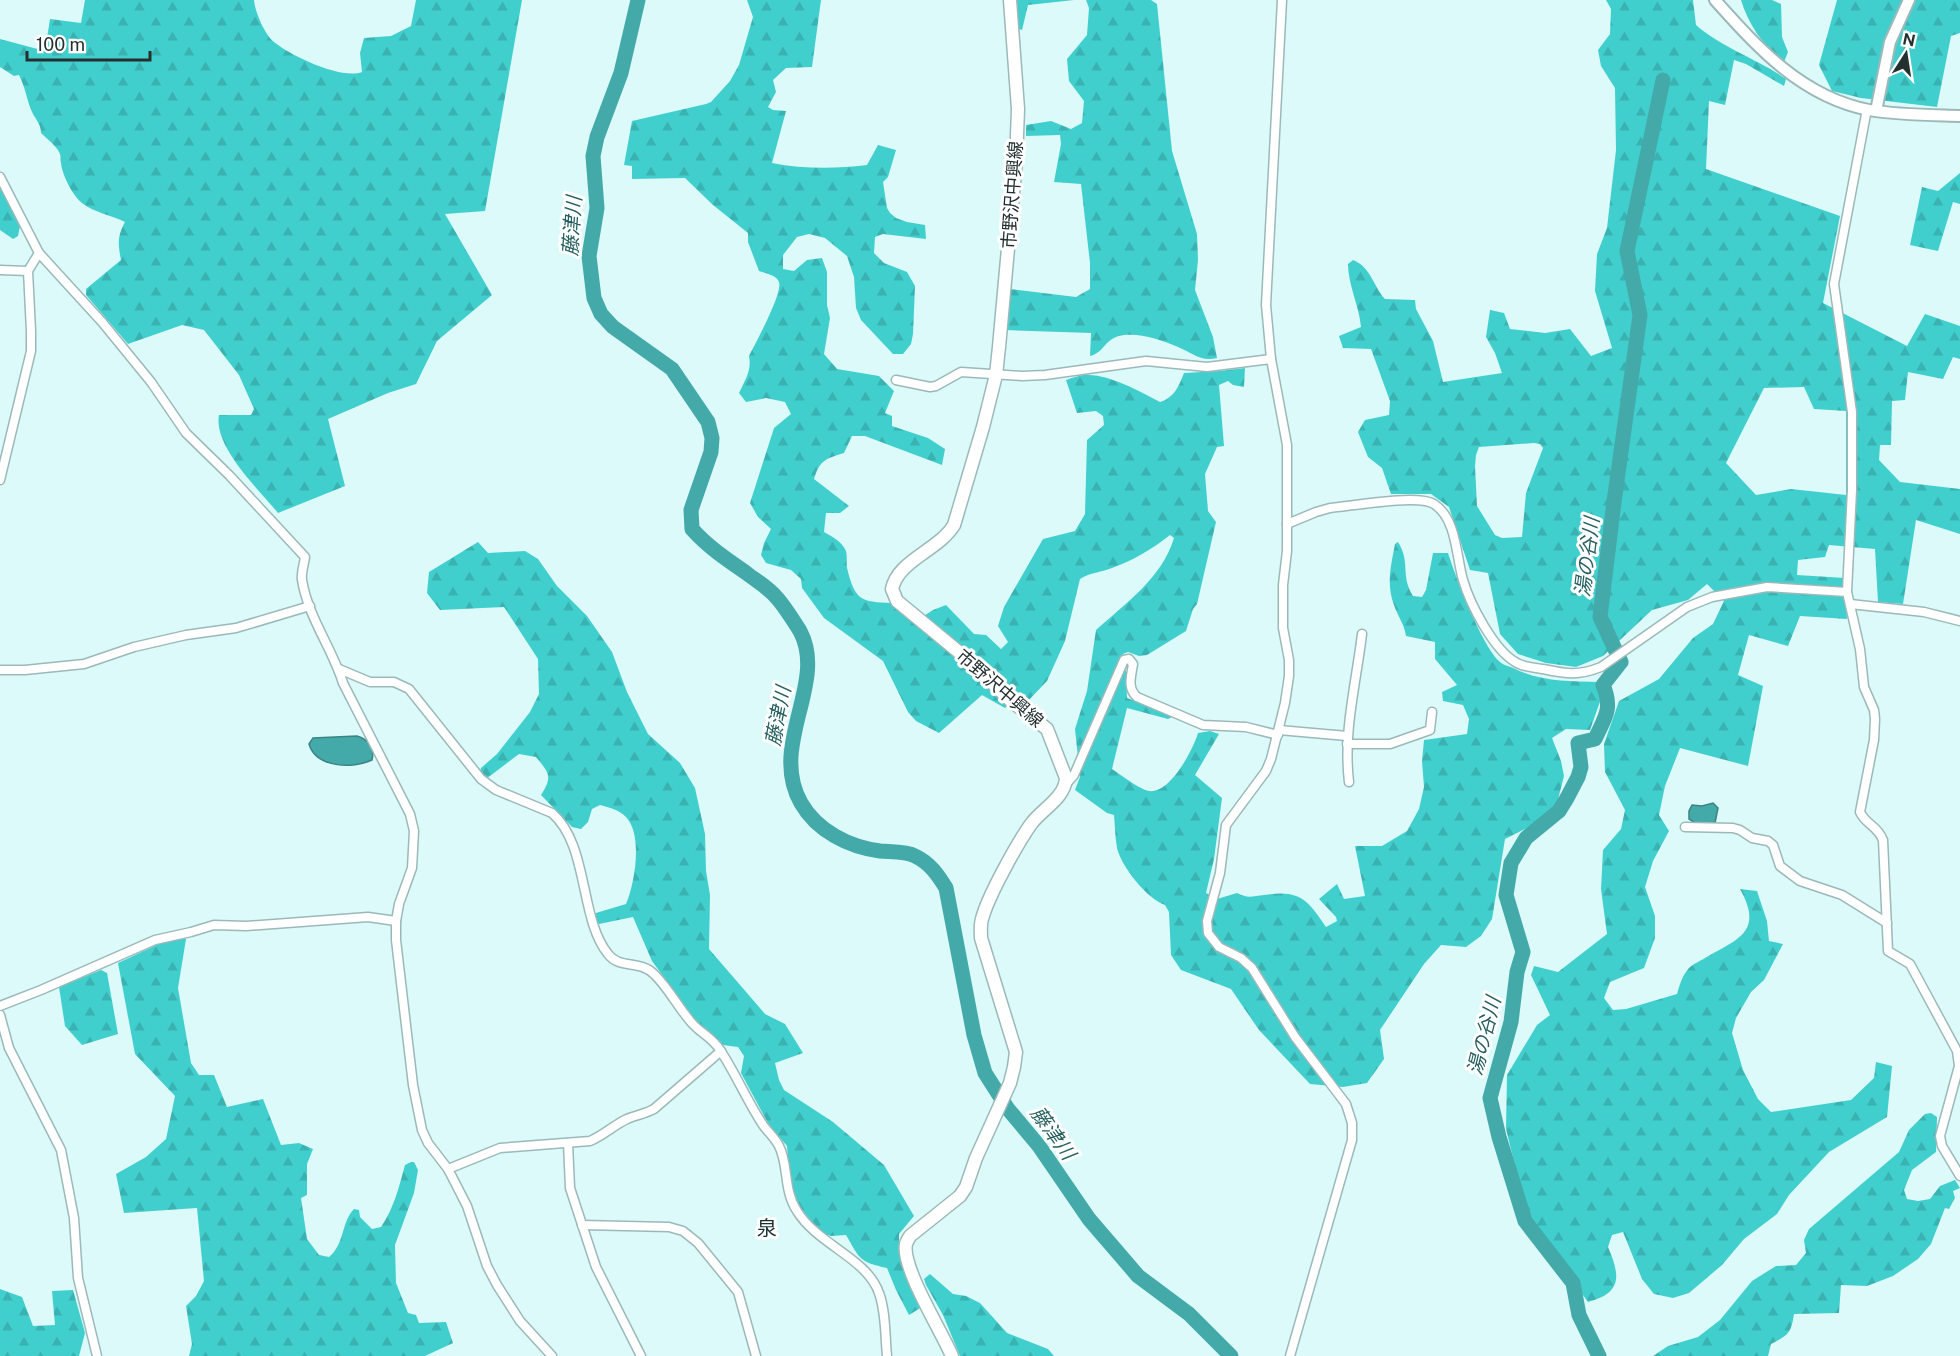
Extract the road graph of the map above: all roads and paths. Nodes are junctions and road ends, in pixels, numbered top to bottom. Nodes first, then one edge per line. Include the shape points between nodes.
1 (1010, 0) edge
2 (1282, 0) edge
3 (1715, 0) edge
4 (1909, 0) edge
5 (1872, 110) junction
6 (1960, 116) edge
7 (0, 177) edge
8 (39, 253) junction
9 (0, 270) edge
10 (28, 271) junction
11 (1271, 359) junction
12 (996, 375) junction
13 (896, 380) dead end
14 (0, 480) edge
15 (1287, 524) junction
16 (1847, 592) junction
17 (1850, 604) junction
18 (310, 606) junction
19 (1960, 621) edge
20 (1362, 634) dead end
21 (339, 669) junction
22 (0, 670) edge
23 (1432, 712) dead end
24 (1278, 732) junction
25 (1347, 740) junction
26 (1349, 782) dead end
27 (1066, 784) junction
28 (1685, 827) dead end
29 (396, 921) junction
30 (1887, 923) junction
31 (0, 1006) edge
32 (0, 1015) edge
33 (721, 1051) junction
34 (568, 1143) junction
35 (448, 1169) junction
36 (1960, 1176) edge
37 (582, 1225) junction
38 (97, 1356) edge
39 (552, 1356) edge
40 (641, 1356) edge
41 (756, 1356) edge
42 (887, 1356) edge
43 (952, 1356) edge
44 (1290, 1356) edge

1 - 12 main road, 市野沢中興線 via 1016,160
2 - 11 street via 1266,305
3 - 5 street via 1783,70 1807,87
4 - 5 street via 1890,42
5 - 6 street
5 - 16 street via 1834,284 1852,412
7 - 8 street
8 - 10 street
8 - 18 street via 137,365 186,433 305,557 302,579
9 - 10 street
10 - 14 street via 31,351
11 - 12 street via 1208,367 1146,361 1045,375
11 - 15 street via 1287,445
12 - 13 street via 961,372 930,387
12 - 27 main road, 市野沢中興線 via 954,525 943,539 915,558 891,589 897,601 1047,729
15 - 16 street via 1330,508 1416,500 1434,504 1450,523 1463,582 1505,655 1519,664 1569,675 1585,673 1611,660 1687,607 1712,597 1767,587
15 - 24 street via 1283,628 1289,676
16 - 17 street
17 - 19 street via 1924,612
17 - 30 street via 1864,687 1875,719 1860,812 1863,819 1879,830 1883,840
18 - 21 street
18 - 22 street via 236,627 134,647 84,664
20 - 25 street
21 - 29 street via 410,814 414,831 412,868
21 - 33 street via 370,682 394,682 409,689 481,779 496,790 558,818 569,838 594,923 608,954 620,963 647,967 694,1025 713,1039
23 - 25 street via 1430,730 1415,736 1390,744
24 - 25 street
24 - 27 street via 1203,725 1137,697 1130,687 1133,664 1128,659 1120,667 1074,775
24 - 44 street via 1266,771 1226,825 1220,873 1207,921 1208,933 1219,947 1252,968 1295,1037 1346,1104 1352,1123 1352,1140
25 - 26 street
27 - 43 main road via 1031,824 981,920 981,938 1016,1052 1010,1083 966,1187 910,1236 906,1245 915,1281
28 - 30 street via 1732,828 1768,841 1780,866 1800,881 1842,895
29 - 31 street via 368,917 214,925 154,940
29 - 35 street via 401,997 416,1104 428,1143
30 - 36 street via 1888,951 1910,964 1957,1051 1959,1066 1940,1136
32 - 38 street via 9,1048 61,1150 74,1218 78,1278
33 - 34 street via 646,1114 624,1120 590,1141
33 - 42 street via 781,1149 786,1186 796,1211 816,1235 860,1266 879,1293
34 - 35 street via 500,1148
34 - 37 street via 570,1188
35 - 39 street via 467,1206 497,1285 520,1321
37 - 40 street via 596,1268
37 - 41 street via 669,1227 683,1231 698,1243 738,1292

